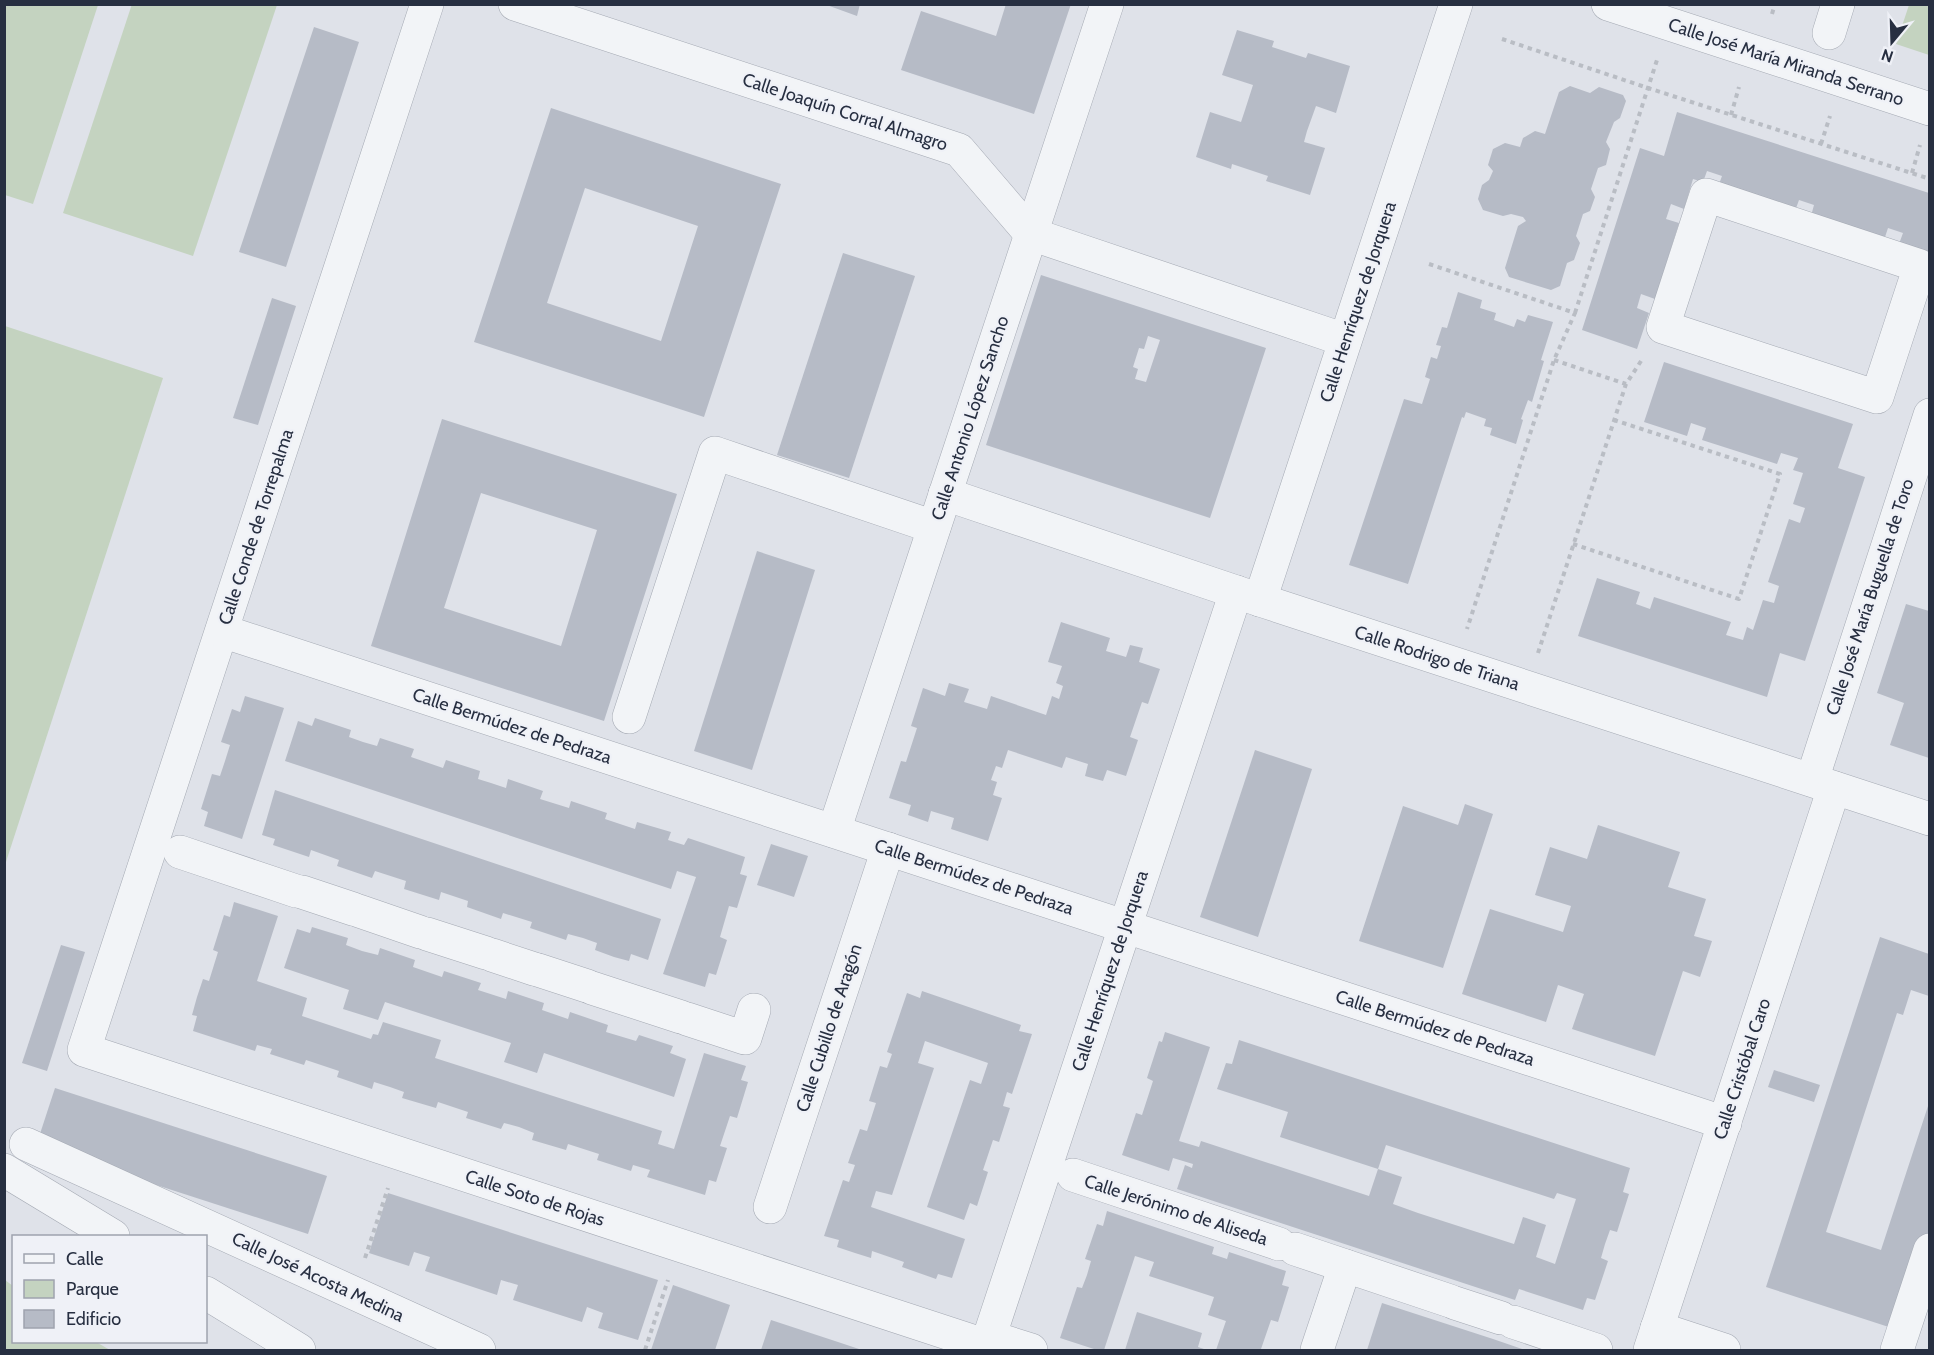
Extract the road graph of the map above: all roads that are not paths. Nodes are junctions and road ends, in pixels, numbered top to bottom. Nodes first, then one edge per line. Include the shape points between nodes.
1 (427, 4) edge
2 (515, 4) edge
3 (1107, 4) edge
4 (1456, 4) edge
5 (1608, 4) edge
6 (1929, 109) edge
7 (1031, 234) junction
8 (1663, 327) joint
9 (1345, 340) junction
10 (1929, 415) edge
11 (945, 494) junction
12 (934, 527) junction
13 (1248, 596) junction
14 (222, 631) junction
15 (629, 717) dead end
16 (1823, 784) junction
17 (1929, 819) edge
18 (834, 831) junction
19 (888, 849) junction
20 (180, 852) dead end
21 (1125, 926) junction
22 (754, 1010) dead end
23 (84, 1050) joint
24 (1725, 1123) junction
25 (26, 1144) dead end
26 (4, 1170) edge
27 (1072, 1175) dead end
28 (770, 1207) dead end
29 (111, 1235) edge
30 (1929, 1250) edge
31 (1345, 1266) junction
32 (207, 1294) edge
33 (1654, 1339) edge
34 (987, 1345) edge
35 (299, 1350) edge
36 (479, 1350) edge
37 (1031, 1350) edge
38 (1317, 1350) edge
39 (1596, 1350) edge
40 (1724, 1350) edge
41 (1897, 1350) edge

1 - 14 street, Calle Conde de Torrepalma
2 - 7 street, Calle Joaquín Corral Almagro via 960,150
3 - 7 street, Calle Antonio López Sancho
4 - 9 street, Calle Henríquez de Jorquera
5 - 6 street, Calle José María Miranda Serrano
7 - 9 street
7 - 11 street, Calle Antonio López Sancho
8 - 8 street via 1877,397 1920,266 1706,195
9 - 13 street, Calle Henríquez de Jorquera
10 - 16 street, Calle José María Buguella de Toro
11 - 12 street, Calle Antonio López Sancho
11 - 13 street, Calle Rodrigo de Triana
12 - 15 street via 715,453
12 - 18 street, Calle Antonio López Sancho
13 - 16 street, Calle Rodrigo de Triana
13 - 21 street, Calle Henríquez de Jorquera
14 - 18 street, Calle Bermúdez de Pedraza
14 - 23 street, Calle Conde de Torrepalma
16 - 17 street, Calle Rodrigo de Triana
16 - 24 street, Calle Cristóbal Caro
18 - 19 street, Calle Bermúdez de Pedraza
19 - 21 street, Calle Bermúdez de Pedraza
19 - 28 street, Calle Cubillo de Aragón
20 - 22 street via 745,1038
21 - 24 street, Calle Bermúdez de Pedraza
21 - 34 street, Calle Henríquez de Jorquera
23 - 34 street, Calle Soto de Rojas
24 - 33 street, Calle Cristóbal Caro
25 - 36 street, Calle José Acosta Medina
26 - 29 street
27 - 31 street, Calle Jerónimo de Aliseda
30 - 41 street
31 - 38 street
31 - 39 street, Calle Jerónimo de Aliseda
32 - 35 street
33 - 40 street
34 - 37 street, Calle Soto de Rojas

